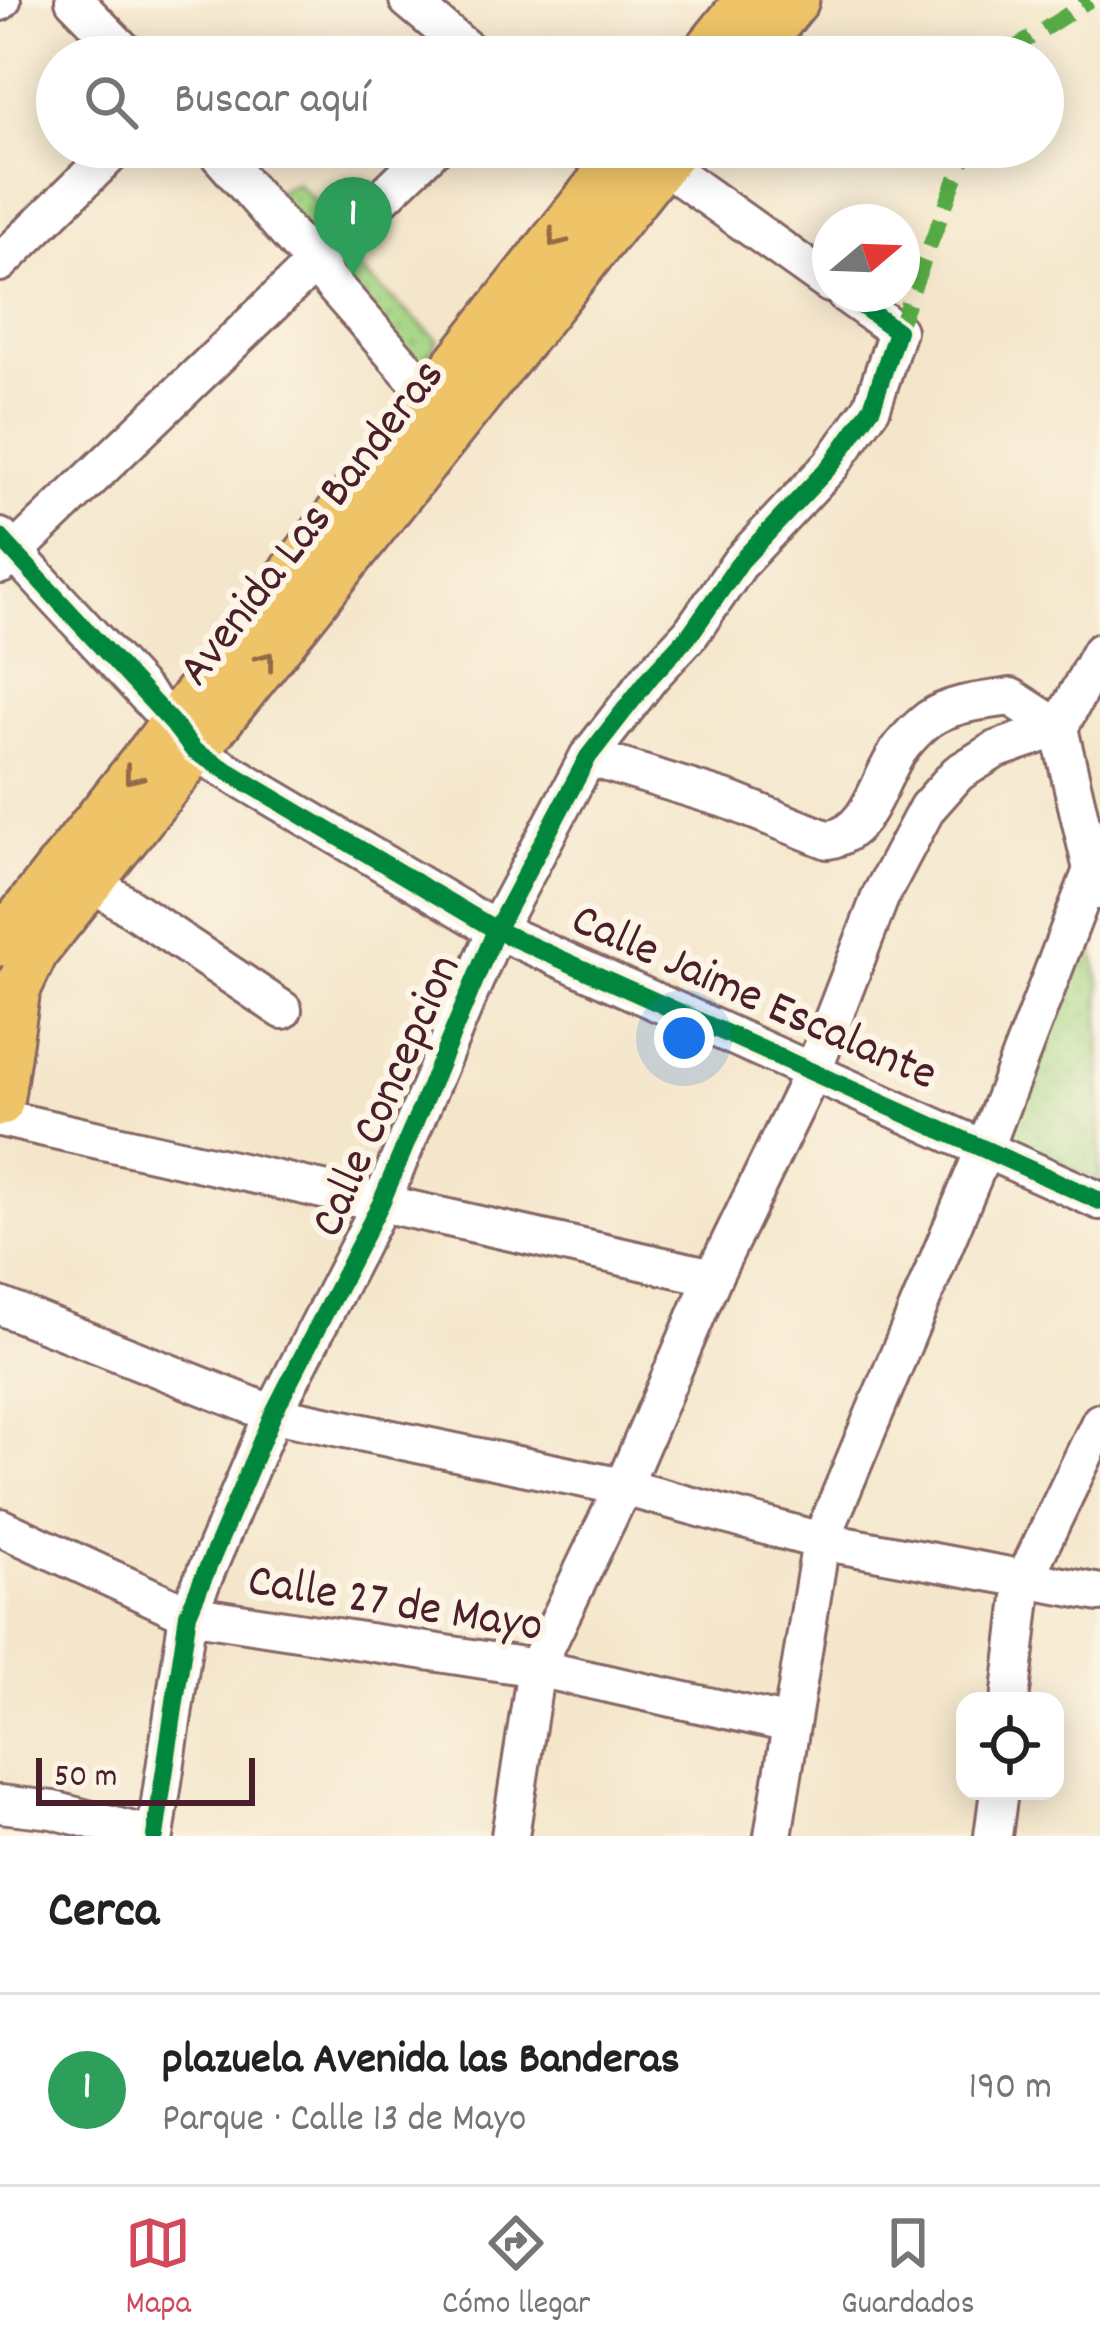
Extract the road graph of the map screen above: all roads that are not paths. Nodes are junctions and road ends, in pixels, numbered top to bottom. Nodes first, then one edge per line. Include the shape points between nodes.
1 (74, 0) edge
2 (408, 0) edge
3 (754, 17) edge
4 (109, 36) edge
5 (451, 36) edge
6 (729, 36) edge
7 (97, 168) edge
8 (230, 168) edge
9 (413, 168) edge
10 (622, 168) edge
11 (652, 168) edge
12 (0, 263) edge
13 (314, 264) junction
14 (812, 272) edge
15 (870, 312) edge
16 (439, 415) junction
17 (5, 552) edge
18 (1100, 652) edge
19 (1059, 728) junction
20 (184, 738) junction
21 (588, 757) junction
22 (1084, 763) edge
23 (1092, 869) junction
24 (89, 880) junction
25 (1100, 907) edge
26 (496, 930) junction
27 (0, 943) edge
28 (283, 1010) dead end
29 (813, 1071) junction
30 (0, 1103) edge
31 (0, 1118) edge
32 (985, 1148) junction
33 (1100, 1201) edge
34 (381, 1204) junction
35 (713, 1277) junction
36 (0, 1306) edge
37 (273, 1414) junction
38 (1100, 1422) edge
39 (623, 1487) junction
40 (0, 1527) edge
41 (821, 1541) junction
42 (1024, 1580) junction
43 (1100, 1594) edge
44 (188, 1614) junction
45 (536, 1668) junction
46 (1011, 1692) edge
47 (790, 1724) junction
48 (998, 1800) edge
49 (0, 1804) edge
50 (154, 1836) edge
51 (510, 1836) edge
52 (773, 1836) edge
53 (993, 1836) edge

1 - 4 street
2 - 5 street
3 - 6 main road
7 - 12 street
8 - 13 street
9 - 13 street
10 - 16 main road, Avenida Las Banderas
11 - 14 street
13 - 16 street
13 - 17 street
15 - 21 street, Calle Concepcion via 897,331 872,406
16 - 20 main road, Avenida Las Banderas
17 - 20 street, Calle Jaime Escalante
18 - 19 street
19 - 21 street via 1012,697 932,717 901,747 862,820 828,839
19 - 22 street
19 - 29 street via 995,750 958,773 927,808 880,895
20 - 24 main road, Avenida Las Banderas
20 - 26 street, Calle Jaime Escalante
20 -> 27 main road, Avenida Las Banderas
21 - 26 street, Calle Concepcion
22 - 23 street
23 - 25 street
23 - 32 street
24 - 28 street
24 - 30 main road, Avenida Las Banderas via 17,990
26 - 29 street, Calle Jaime Escalante
26 - 34 street, Calle Concepcion
29 - 32 street, Calle Jaime Escalante
29 - 35 street
31 - 34 street
32 - 33 street, Calle Jaime Escalante
32 - 41 street
34 - 35 street
34 - 37 street, Calle Concepcion
35 - 39 street
36 - 37 street
37 - 39 street
37 - 44 street, Calle Concepcion
38 - 42 street
39 - 41 street
39 - 45 street
40 - 44 street, Calle 27 de Mayo
41 - 42 street
41 - 47 street
42 - 43 street
42 - 46 street
44 - 45 street, Calle 27 de Mayo
44 - 50 street, Calle Concepcion
45 - 47 street, Calle 27 de Mayo
45 - 51 street
47 - 52 street
48 - 53 street
49 - 50 street

